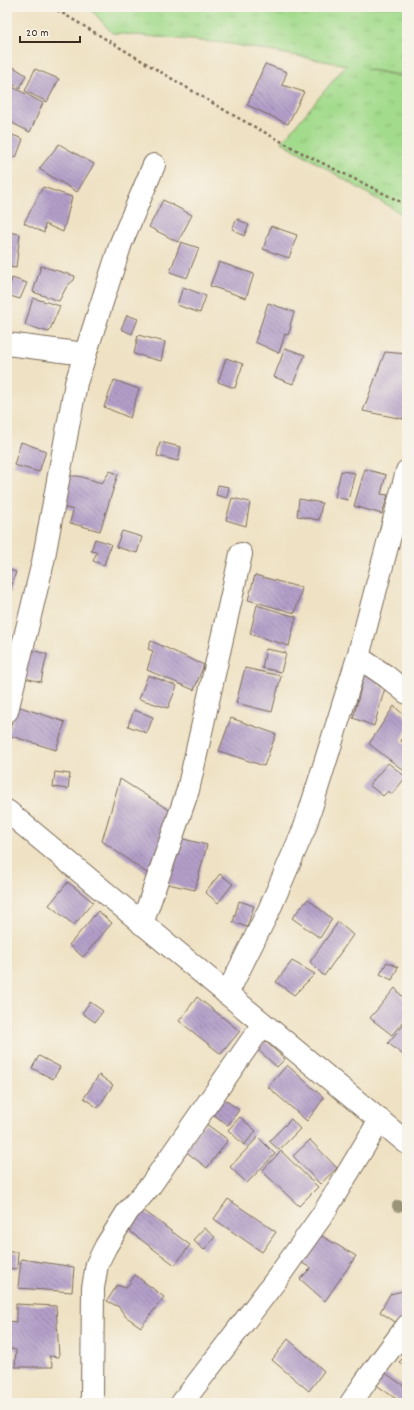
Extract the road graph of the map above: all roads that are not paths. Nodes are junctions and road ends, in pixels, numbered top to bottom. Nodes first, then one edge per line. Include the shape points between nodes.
1 (154, 165) dead end
2 (7, 344) edge
3 (85, 354) junction
4 (407, 471) edge
5 (242, 554) dead end
6 (358, 658) junction
7 (407, 693) edge
8 (7, 711) edge
9 (7, 811) edge
10 (142, 924) junction
11 (226, 994) junction
12 (263, 1024) junction
13 (380, 1120) junction
14 (407, 1143) edge
15 (407, 1326) edge
16 (93, 1403) edge
17 (182, 1403) edge
18 (351, 1403) edge

1 - 3 main road via 121,243
2 - 3 main road
3 - 8 main road via 76,383 43,562
4 - 6 main road
5 - 10 main road via 188,790
6 - 7 main road
6 - 11 main road via 305,827 269,910
9 - 10 main road
10 - 11 main road
11 - 12 main road
12 - 13 main road
12 - 16 main road via 150,1186 128,1211 97,1264 93,1288
13 - 14 main road
13 - 17 main road via 323,1214
15 - 18 main road

